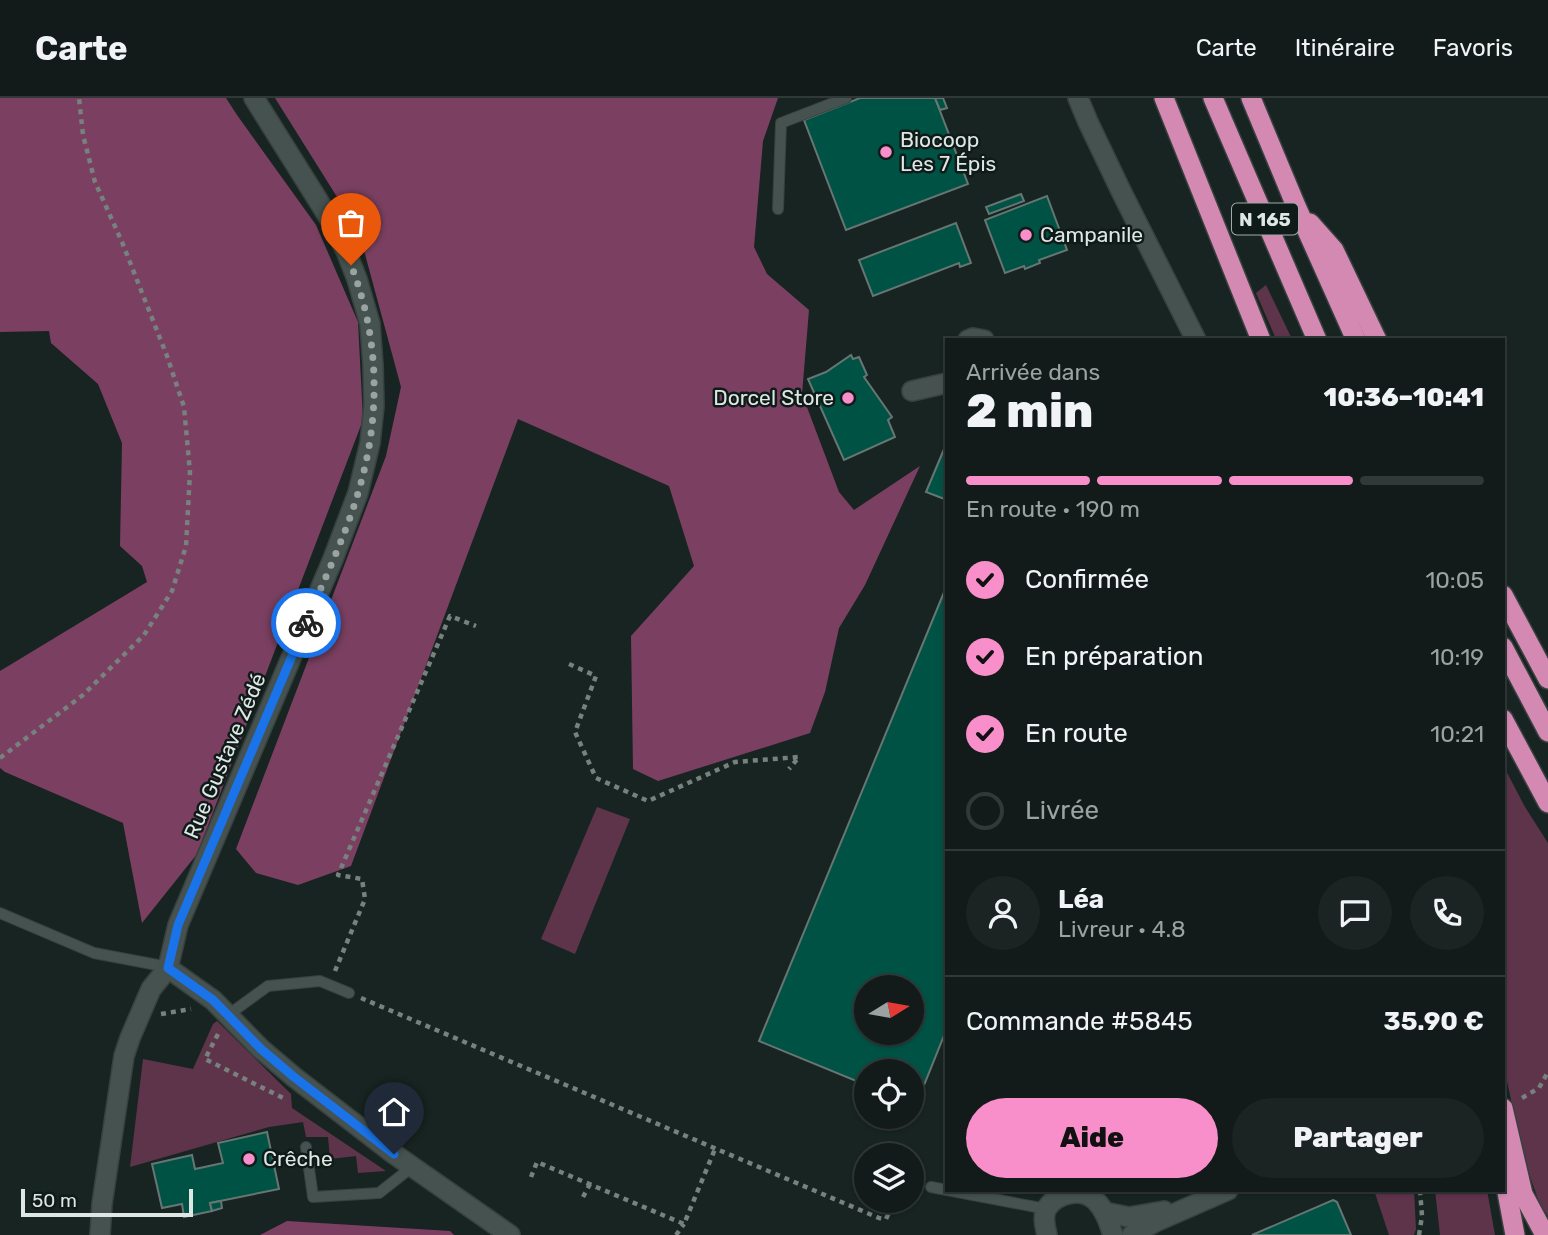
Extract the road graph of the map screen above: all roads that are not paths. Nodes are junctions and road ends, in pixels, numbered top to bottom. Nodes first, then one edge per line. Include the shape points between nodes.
1 (254, 98) edge
2 (846, 98) edge
3 (1078, 98) edge
4 (1164, 98) edge
5 (1213, 98) edge
6 (1251, 98) edge
7 (1296, 206) junction
8 (778, 209) dead end
9 (1195, 338) edge
10 (1260, 338) edge
11 (1316, 338) edge
12 (1355, 338) edge
13 (1376, 338) edge
14 (945, 383) edge
15 (912, 391) dead end
16 (1505, 599) edge
17 (1505, 651) edge
18 (1548, 679) edge
19 (1505, 723) edge
20 (1548, 732) edge
21 (1548, 803) edge
22 (0, 913) edge
23 (168, 968) junction
24 (349, 993) road end
25 (223, 1010) junction
26 (1505, 1117) edge
27 (306, 1147) dead end
28 (413, 1166) junction
29 (1505, 1183) edge
30 (930, 1187) dead end
31 (945, 1190) edge
32 (956, 1192) edge
33 (1223, 1192) edge
34 (1199, 1202) junction
35 (102, 1204) junction
36 (1046, 1209) junction
37 (1104, 1212) junction
38 (95, 1235) edge
39 (100, 1235) edge
40 (510, 1235) edge
41 (1047, 1235) edge
42 (1113, 1235) edge
43 (1132, 1235) edge
44 (1514, 1235) edge
45 (1545, 1235) edge

1 - 23 street, Rue Gustave Zédé via 331,221 357,279 370,324 373,418 358,494 178,925
2 - 8 lane via 781,123
3 - 9 street
4 - 10 highway
5 - 11 highway, N 165
6 - 7 highway, N 165
7 - 12 highway, N 165
7 - 13 highway, N 165 via 1335,250
14 - 15 street
16 - 18 highway
17 - 20 highway
19 - 21 highway
22 - 23 lane via 94,953
23 - 25 street
23 - 35 street, Rue Gustave Zédé via 151,989 124,1056
24 - 25 lane via 320,981 268,986
25 - 28 street via 294,1077
26 - 45 highway via 1523,1194
27 - 28 lane via 313,1197 379,1193
28 - 40 street
29 - 44 highway
30 - 31 lane
32 - 36 lane
33 - 34 street
34 - 37 street via 1129,1217
34 - 43 street
35 - 38 street
35 - 39 street
36 - 37 street via 1060,1196 1076,1193 1096,1200
36 - 41 street
37 - 42 street

